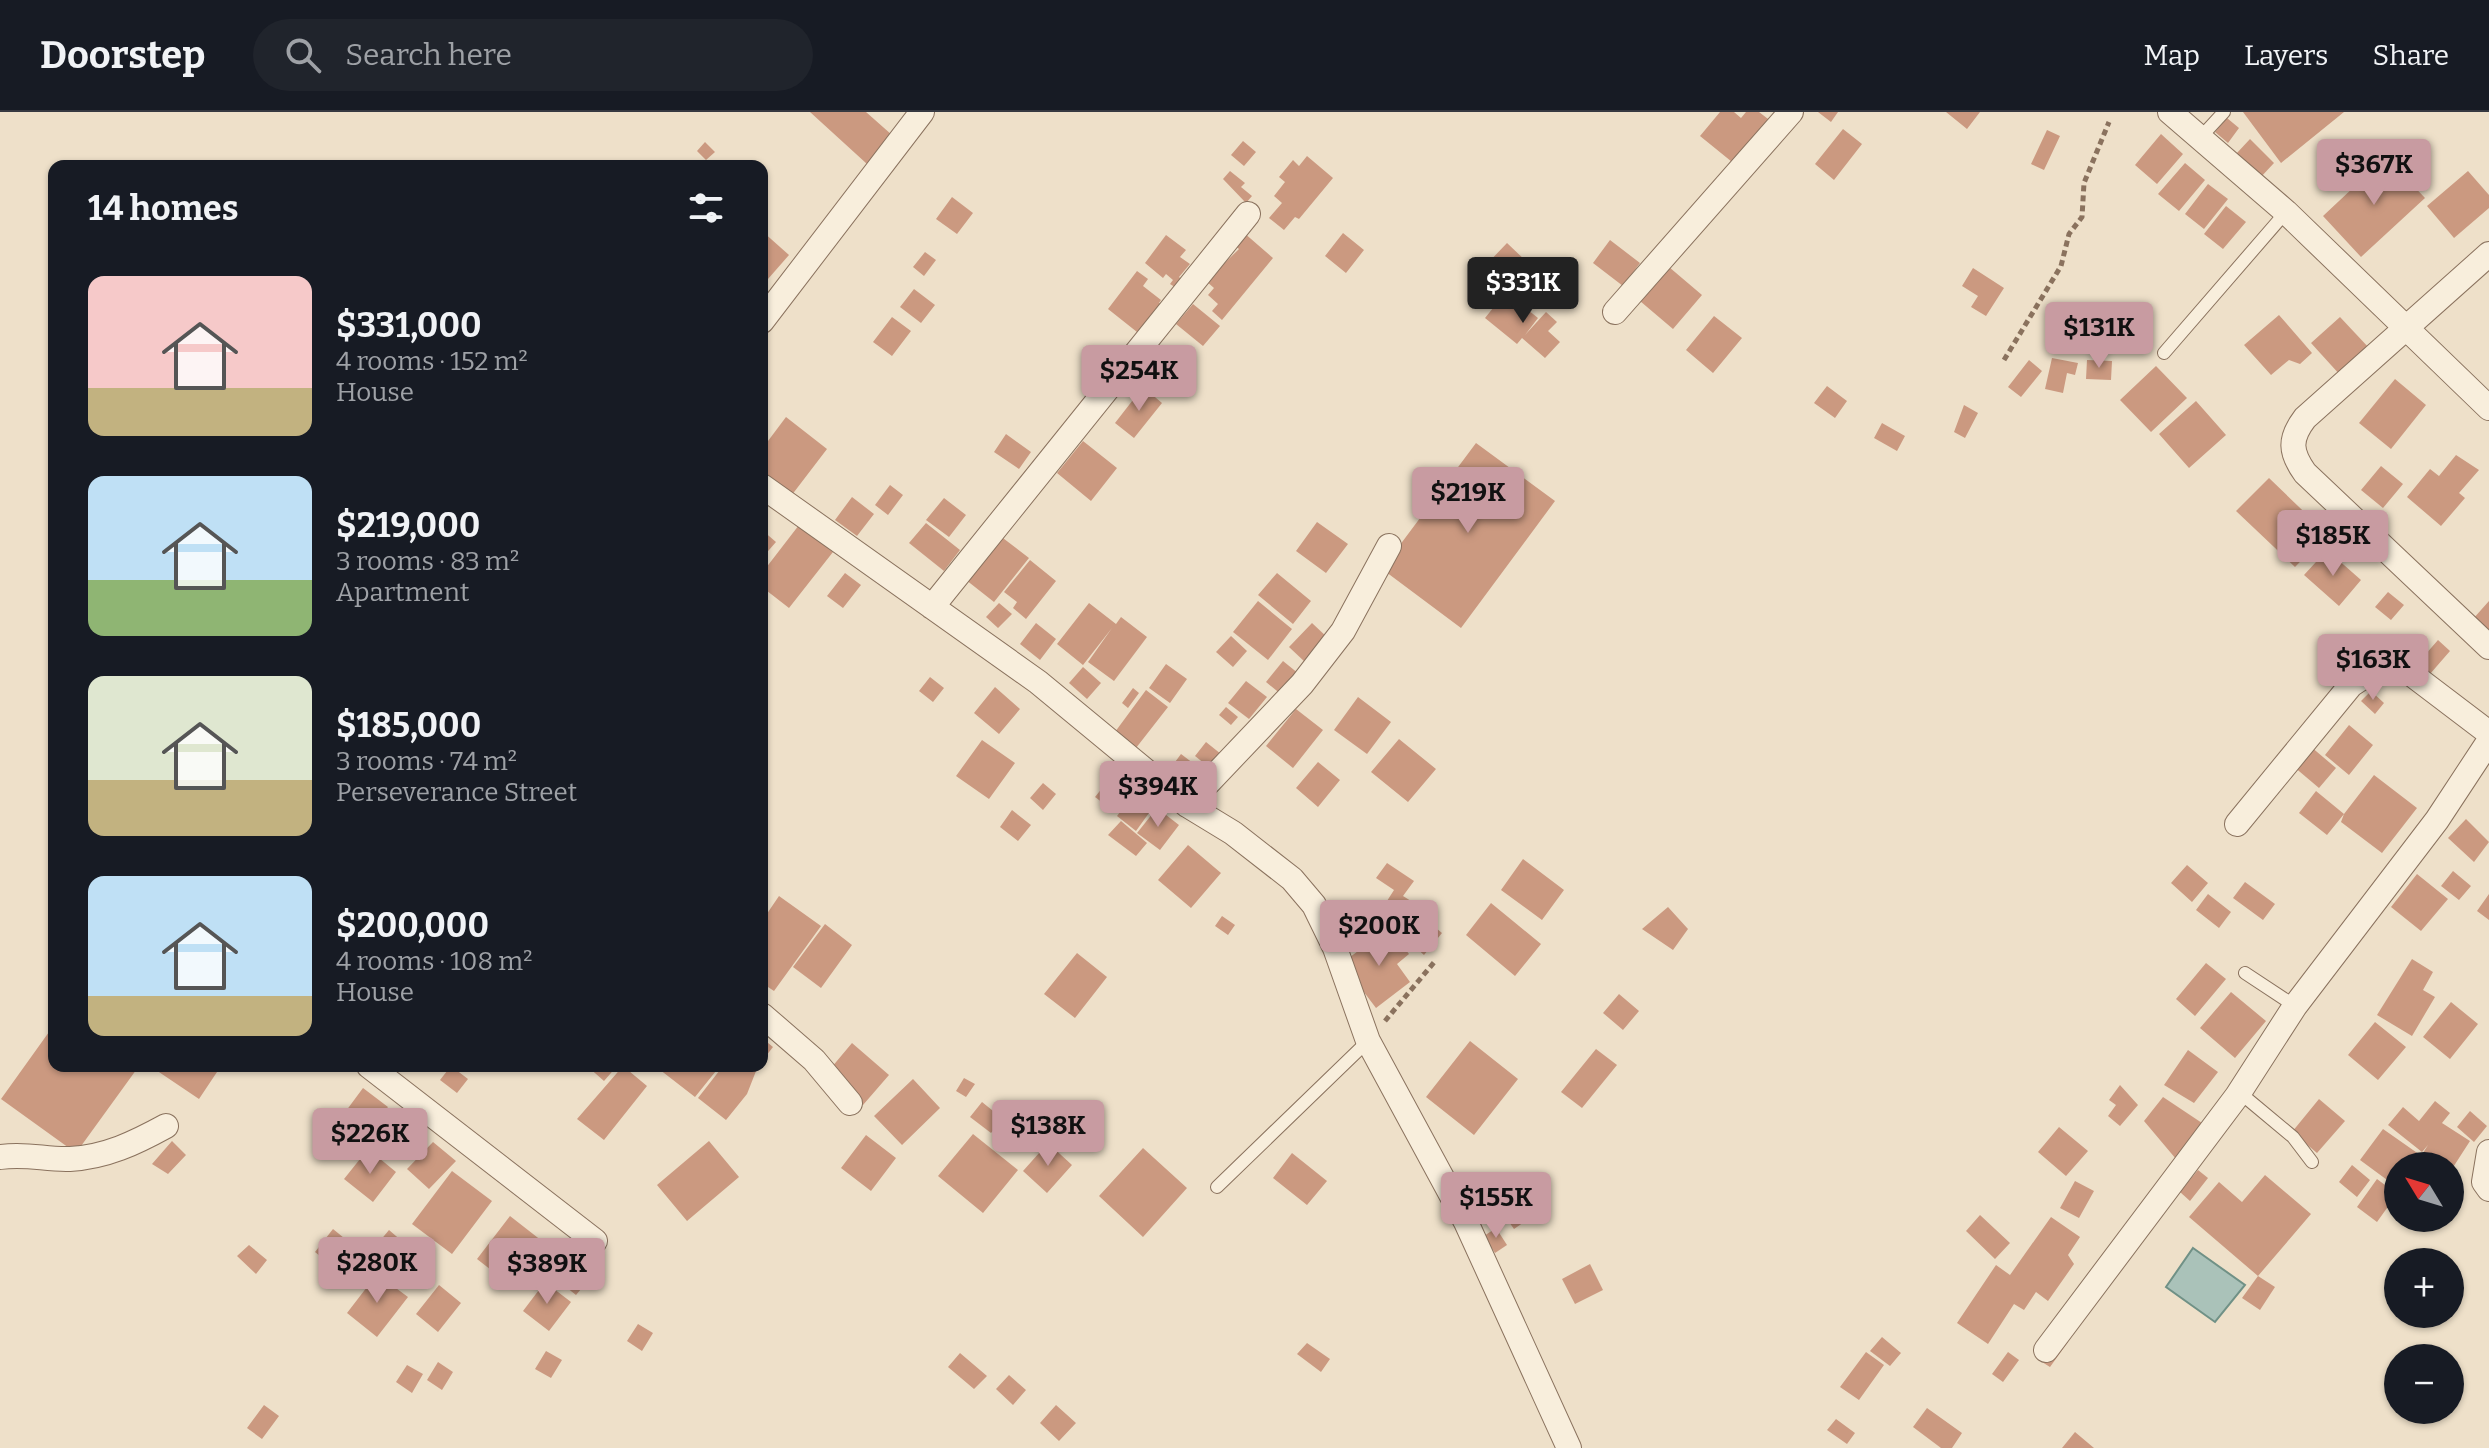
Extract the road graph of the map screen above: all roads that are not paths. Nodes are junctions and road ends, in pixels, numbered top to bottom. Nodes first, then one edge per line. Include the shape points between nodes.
1 (922, 112) edge
2 (1791, 112) edge
3 (2170, 112) edge
4 (2224, 112) edge
5 (2200, 138) junction
6 (2286, 212) junction
7 (1248, 214) dead end
8 (2489, 254) edge
9 (1615, 312) dead end
10 (768, 313) edge
11 (2407, 326) junction
12 (2164, 353) dead end
13 (2489, 408) edge
14 (768, 490) edge
15 (1389, 546) dead end
16 (932, 607) junction
17 (2489, 647) edge
18 (2489, 733) edge
19 (2489, 741) edge
20 (1187, 805) junction
21 (2237, 824) dead end
22 (2245, 973) dead end
23 (2295, 1006) junction
24 (768, 1020) edge
25 (1368, 1041) junction
26 (377, 1072) edge
27 (2239, 1092) junction
28 (850, 1103) dead end
29 (166, 1126) dead end
30 (2489, 1152) edge
31 (0, 1157) edge
32 (2312, 1162) dead end
33 (1217, 1187) dead end
34 (2489, 1189) edge
35 (595, 1241) dead end
36 (2046, 1350) dead end
37 (1569, 1448) edge

1 - 10 street
2 - 9 street
3 - 5 street
4 - 5 lane
5 - 6 street
6 - 11 street
6 - 12 lane
7 - 16 street
8 - 11 street
11 - 13 street
11 - 17 street via 2305,418 2296,430 2293,452 2305,473
14 - 16 street
15 - 20 street via 1343,631 1302,684
16 - 20 street via 1038,682
18 - 21 street via 2410,673 2386,662 2351,685
19 - 23 street via 2437,820
20 - 25 street via 1269,860 1314,905
22 - 23 lane
23 - 27 street
24 - 28 street via 814,1060
25 - 33 lane
25 - 37 street via 1466,1222
26 - 35 street
27 - 32 lane via 2293,1137
27 - 36 street
29 - 31 street via 126,1149 69,1159 25,1153
30 - 34 street via 2484,1182

